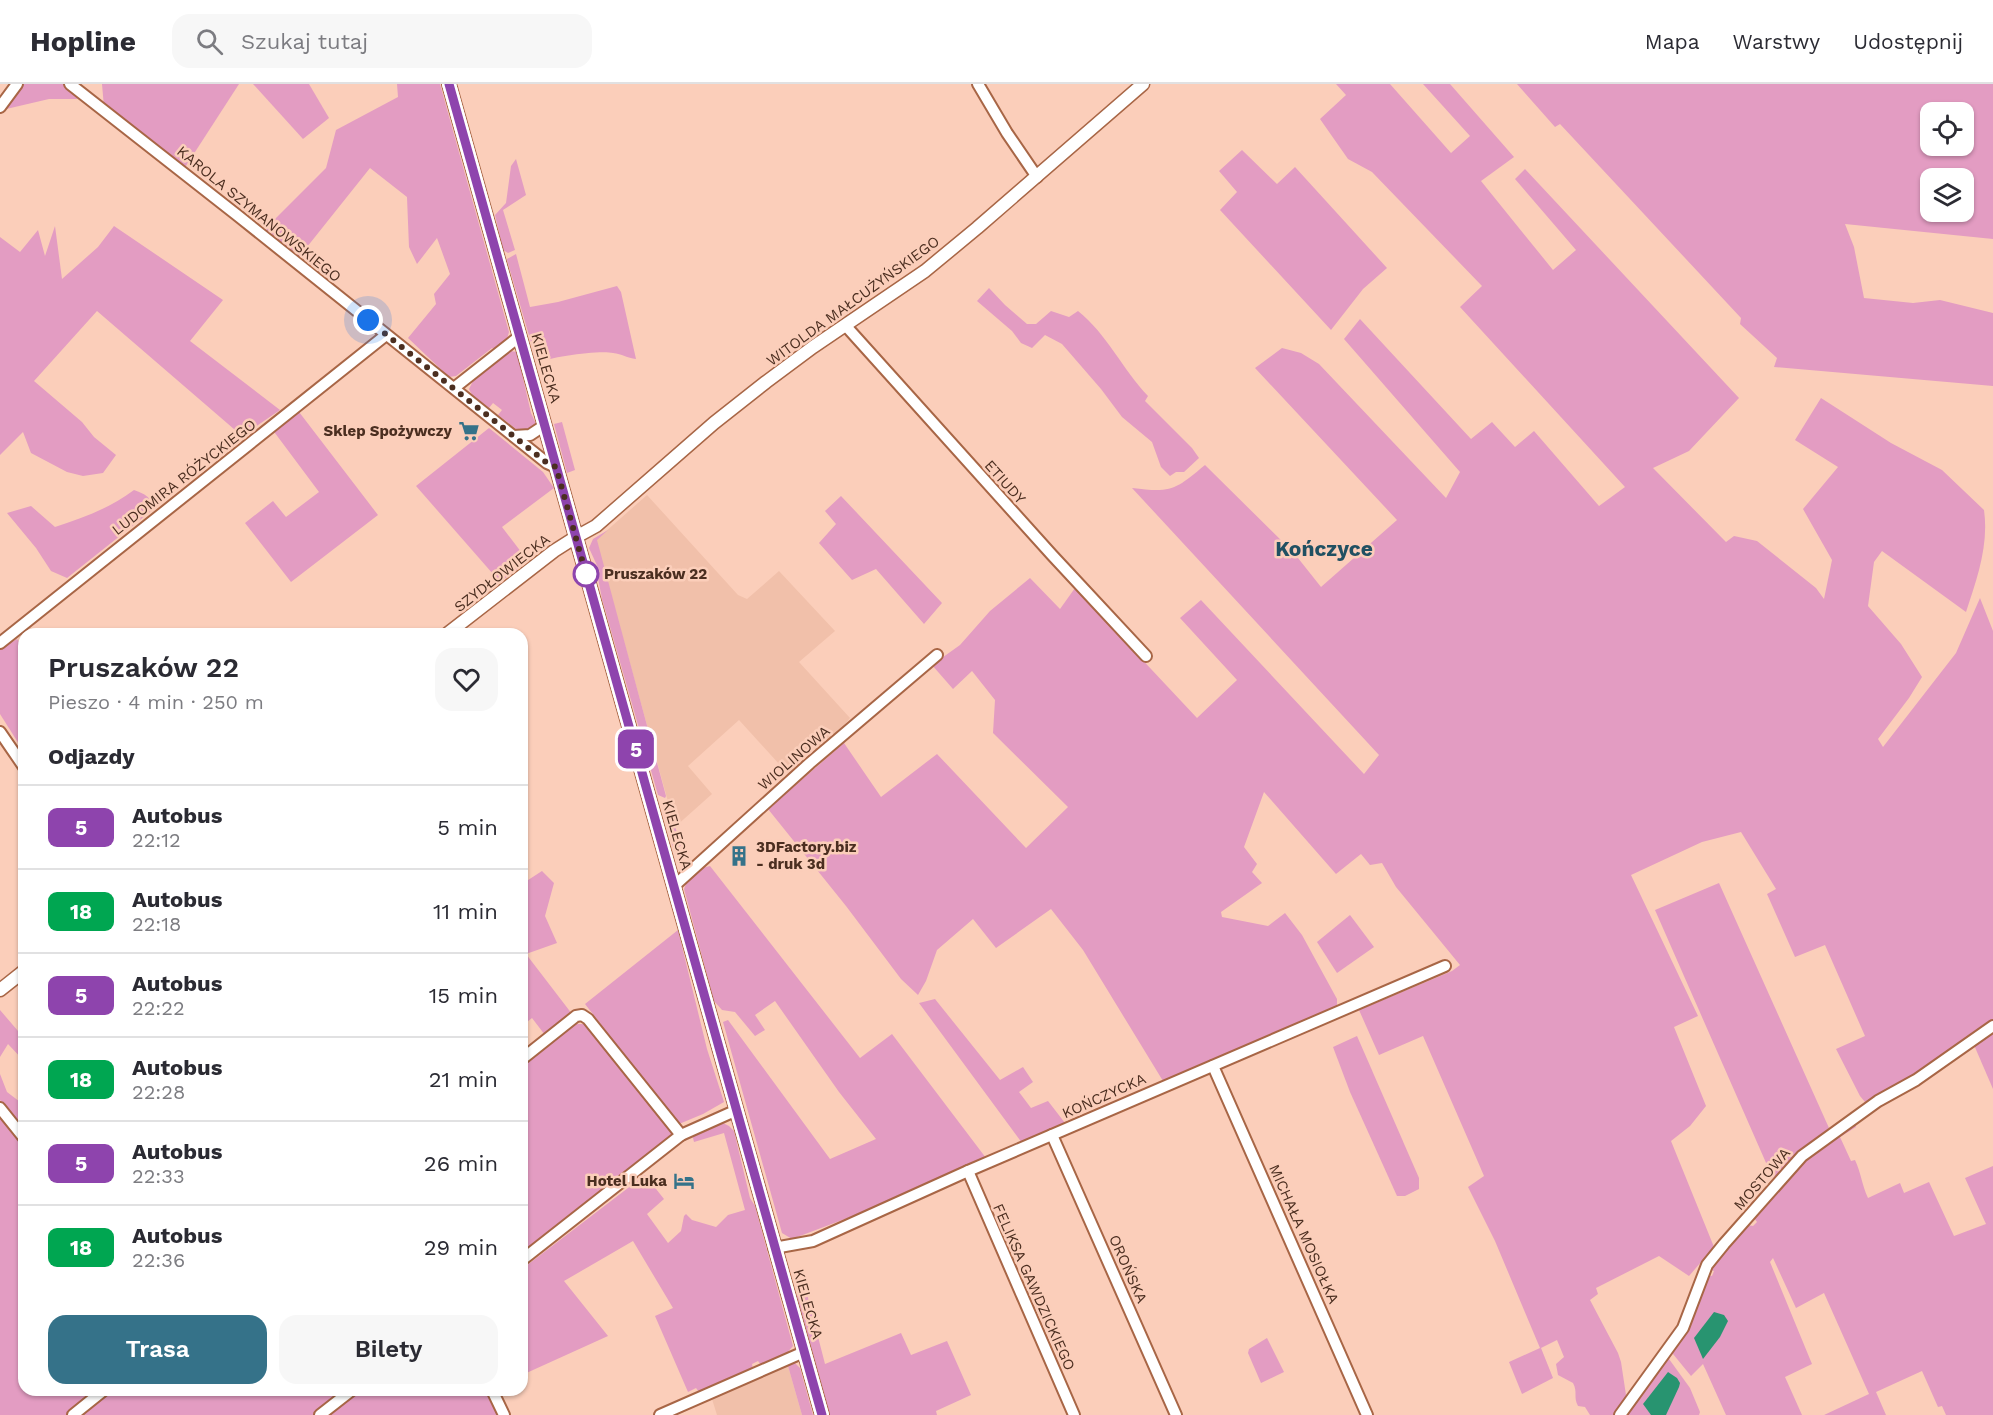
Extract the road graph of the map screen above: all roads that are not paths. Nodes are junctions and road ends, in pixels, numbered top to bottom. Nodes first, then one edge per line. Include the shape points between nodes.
1 (17, 84) edge
2 (70, 84) edge
3 (449, 84) edge
4 (978, 84) edge
5 (1143, 84) edge
6 (0, 107) edge
7 (1037, 177) junction
8 (845, 326) junction
9 (386, 335) junction
10 (520, 336) junction
11 (454, 388) junction
12 (545, 425) junction
13 (514, 436) junction
14 (556, 467) junction
15 (576, 537) junction
16 (19, 628) edge
17 (455, 628) edge
18 (18, 629) edge
19 (0, 643) edge
20 (937, 655) dead end
21 (1146, 656) dead end
22 (0, 732) edge
23 (18, 758) edge
24 (674, 886) junction
25 (1445, 966) dead end
26 (18, 976) edge
27 (0, 990) edge
28 (1993, 1026) edge
29 (528, 1054) edge
30 (1213, 1066) junction
31 (0, 1108) edge
32 (736, 1110) junction
33 (18, 1130) edge
34 (681, 1135) junction
35 (1052, 1135) junction
36 (968, 1171) junction
37 (774, 1248) junction
38 (528, 1255) edge
39 (804, 1352) junction
40 (97, 1396) edge
41 (344, 1396) edge
42 (495, 1396) edge
43 (74, 1415) edge
44 (320, 1415) edge
45 (504, 1415) edge
46 (660, 1415) edge
47 (822, 1415) edge
48 (1074, 1415) edge
49 (1176, 1415) edge
50 (1367, 1415) edge
51 (1620, 1415) edge

1 - 6 street
2 - 9 street, KAROLA SZYMANOWSKIEGO
3 - 10 main road, KIELECKA
4 - 7 street
5 - 7 street, WITOLDA MAŁCUŻYŃSKIEGO
7 - 8 street, WITOLDA MAŁCUŻYŃSKIEGO via 925,271
8 - 15 street, WITOLDA MAŁCUŻYŃSKIEGO via 714,423 596,526
8 - 21 street, ETIUDY
9 - 11 street, KAROLA SZYMANOWSKIEGO
9 - 16 street, LUDOMIRA RÓŻYCKIEGO
10 - 11 street
10 - 12 main road, KIELECKA
11 - 13 street, KAROLA SZYMANOWSKIEGO
12 - 13 street via 530,435
12 - 14 main road, KIELECKA
13 - 14 street, KAROLA SZYMANOWSKIEGO
14 - 15 main road, KIELECKA
15 - 17 street, SZYDŁOWIECKA
15 - 24 main road, KIELECKA
18 - 19 street, LUDOMIRA RÓŻYCKIEGO
20 - 24 street, WIOLINOWA
22 - 23 street
24 - 32 main road, KIELECKA
25 - 30 street, KOŃCZYCKA
26 - 27 street
28 - 51 street, MOSTOWA via 1802,1156 1711,1260 1683,1328
29 - 34 street via 576,1016 588,1018
30 - 35 street, KOŃCZYCKA
30 - 50 street, MICHAŁA MOSIOŁKA
31 - 33 street
32 - 34 street
32 - 37 main road, KIELECKA
34 - 38 street
35 - 36 street, KOŃCZYCKA
35 - 49 street, OROŃSKA
36 - 37 street, KOŃCZYCKA via 813,1241
36 - 48 street, FELIKSA GAWDZICKIEGO
37 - 39 main road, KIELECKA
39 - 46 street
39 - 47 main road, KIELECKA
40 - 43 street
41 - 44 street
42 - 45 street

